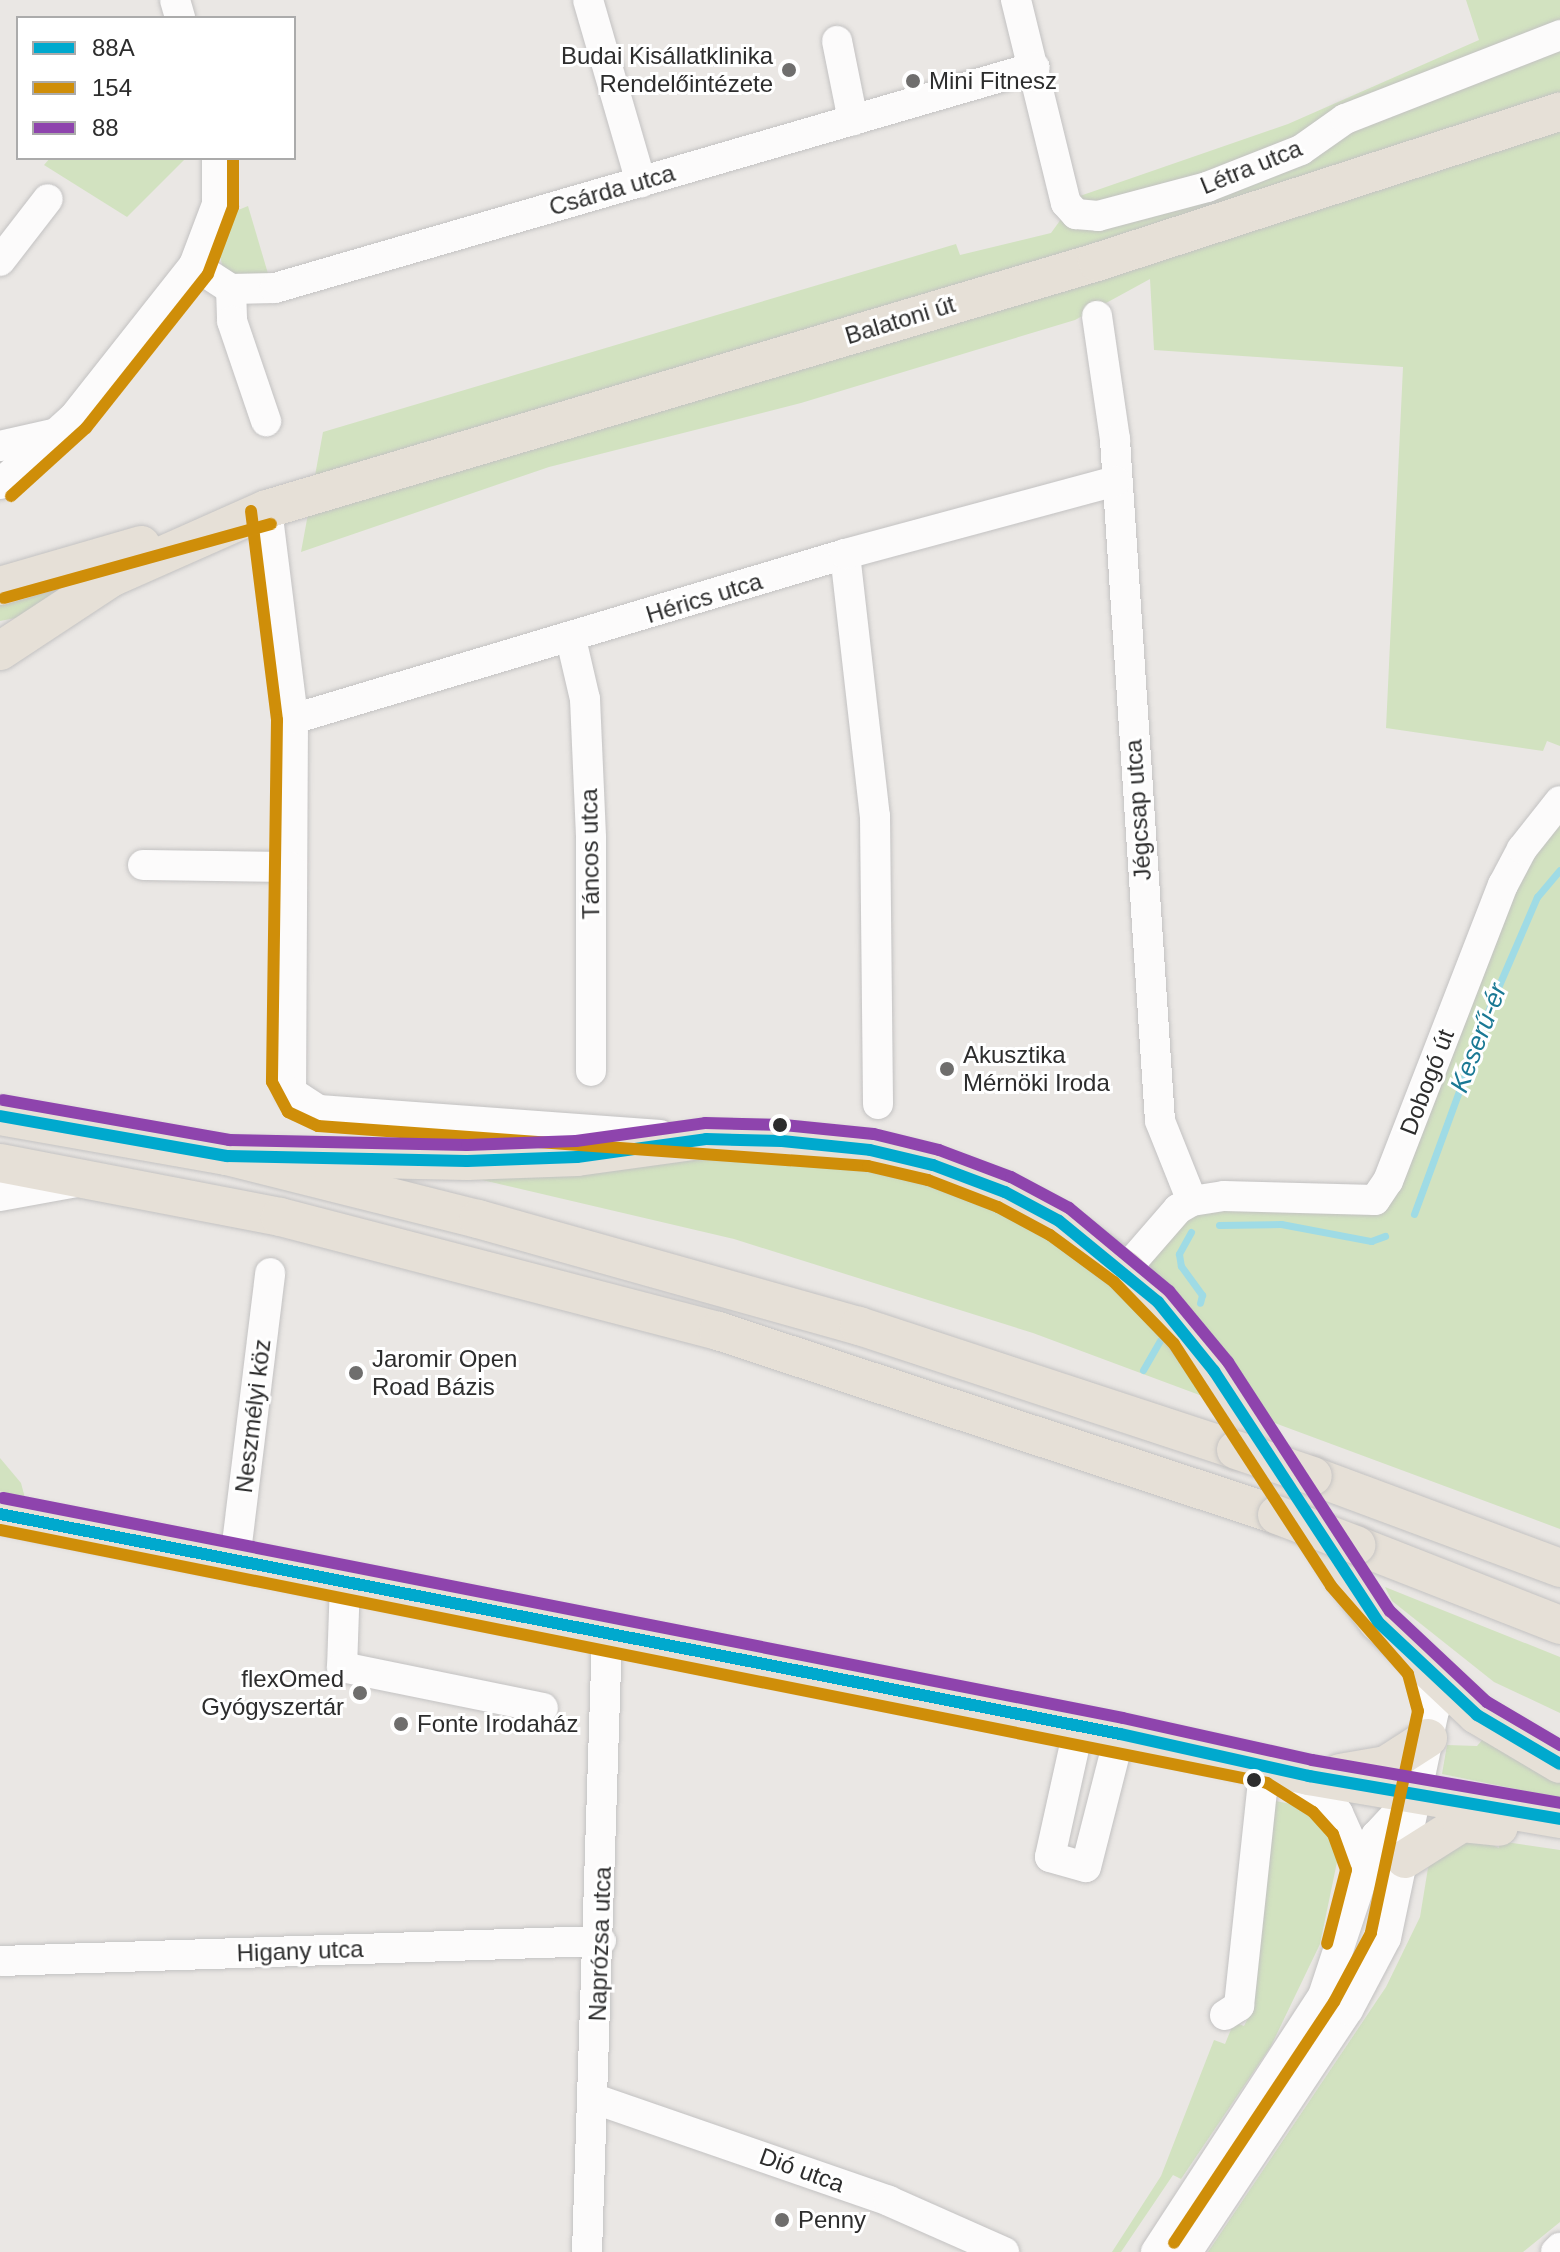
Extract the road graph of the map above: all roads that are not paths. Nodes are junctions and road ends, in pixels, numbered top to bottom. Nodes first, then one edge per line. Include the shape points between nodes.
1 (588, 0) edge
2 (1016, 0) edge
3 (1560, 35) edge
4 (837, 41) dead end
5 (1035, 67) junction
6 (1560, 112) edge
7 (853, 120) junction
8 (217, 160) edge
9 (1238, 174) junction
10 (641, 182) junction
11 (48, 199) dead end
12 (1246, 215) junction
13 (0, 261) edge
14 (194, 265) junction
15 (231, 289) junction
16 (1097, 316) dead end
17 (266, 421) dead end
18 (59, 432) junction
19 (0, 446) edge
20 (1115, 481) junction
21 (0, 484) edge
22 (252, 514) junction
23 (845, 554) junction
24 (2, 584) edge
25 (15, 629) edge
26 (571, 639) junction
27 (0, 651) edge
28 (293, 719) junction
29 (1560, 801) edge
30 (143, 865) dead end
31 (290, 867) junction
32 (591, 1071) dead end
33 (878, 1104) dead end
34 (0, 1116) edge
35 (706, 1139) junction
36 (227, 1156) junction
37 (0, 1163) edge
38 (92, 1179) junction
39 (0, 1196) edge
40 (1192, 1201) junction
41 (1125, 1270) junction
42 (270, 1273) dead end
43 (0, 1514) edge
44 (235, 1560) junction
45 (1560, 1568) edge
46 (345, 1582) junction
47 (1560, 1625) edge
48 (607, 1635) junction
49 (1422, 1666) junction
50 (543, 1708) dead end
51 (1079, 1726) junction
52 (1120, 1734) junction
53 (1428, 1738) junction
54 (1560, 1764) edge
55 (1273, 1768) junction
56 (1309, 1776) junction
57 (1414, 1795) junction
58 (1560, 1819) edge
59 (1560, 1825) edge
60 (1405, 1859) junction
61 (1363, 1869) junction
62 (601, 1941) junction
63 (0, 1961) edge
64 (1225, 2015) dead end
65 (595, 2099) junction
66 (587, 2252) edge
67 (1004, 2252) edge
68 (1156, 2252) edge
69 (1187, 2252) edge

1 - 10 street
2 - 5 street, Létra utca
3 - 9 street, Létra utca via 1345,119 1301,150
4 - 7 street
5 - 7 street, Csárda utca
5 - 9 street, Létra utca via 1066,203 1076,214 1098,216
6 - 12 main road, Balatoni út
7 - 10 street, Csárda utca
8 - 14 street via 217,204
9 - 12 street
10 - 15 street, Csárda utca via 300,282 251,292
11 - 13 street
12 - 22 main road, Balatoni út
14 - 15 street
14 - 18 street
15 - 17 street via 232,321
16 - 20 street, Jégcsap utca via 1115,440
18 - 19 street
18 - 21 street
20 - 23 street, Hérics utca
20 - 40 street, Jégcsap utca via 1163,1137
22 - 24 main road
22 - 25 main road
22 - 28 street
23 - 26 street, Hérics utca
23 - 33 street via 875,816
25 - 27 main road
26 - 28 street, Hérics utca
26 - 32 street, Táncos utca via 585,699
28 - 31 street
29 - 40 street, Dobogó út via 1522,849 1503,885 1388,1181 1375,1200 1224,1196
30 - 31 street
31 - 35 street via 288,1081 300,1101 319,1110
34 - 36 main road
35 - 36 main road via 577,1157 467,1161
35 - 41 main road via 870,1150 933,1165 1005,1192 1059,1221
36 - 45 main road, bridge via 478,1219 859,1326 1313,1476
37 - 38 main road
38 - 39 street
38 - 47 main road, bridge via 309,1224 718,1331 1277,1515
40 - 41 street via 1178,1209
41 - 49 main road via 1196,1346 1344,1577
42 - 44 street, Neszmélyi köz
43 - 44 main road
44 - 46 main road
46 - 48 main road
46 - 50 street via 342,1667
48 - 51 main road
48 - 62 street, Naprózsa utca
49 - 53 street via 1434,1711
49 - 54 main road via 1489,1723
51 - 52 main road
51 - 52 street via 1050,1857 1086,1867
52 - 55 main road
53 - 56 main road via 1386,1765
53 - 57 street
55 - 56 main road
55 - 61 street via 1338,1813
55 - 64 street via 1262,1792 1239,2006
56 - 57 main road
57 - 58 main road
57 - 60 street
57 - 61 street via 1391,1815
59 - 60 main road via 1531,1830 1462,1823
60 - 69 street via 1386,1938 1368,1973
61 - 68 street via 1323,1996
62 - 63 street, Higany utca
62 - 65 street, Naprózsa utca
65 - 66 street, Naprózsa utca
65 - 67 street, Dió utca via 889,2201

